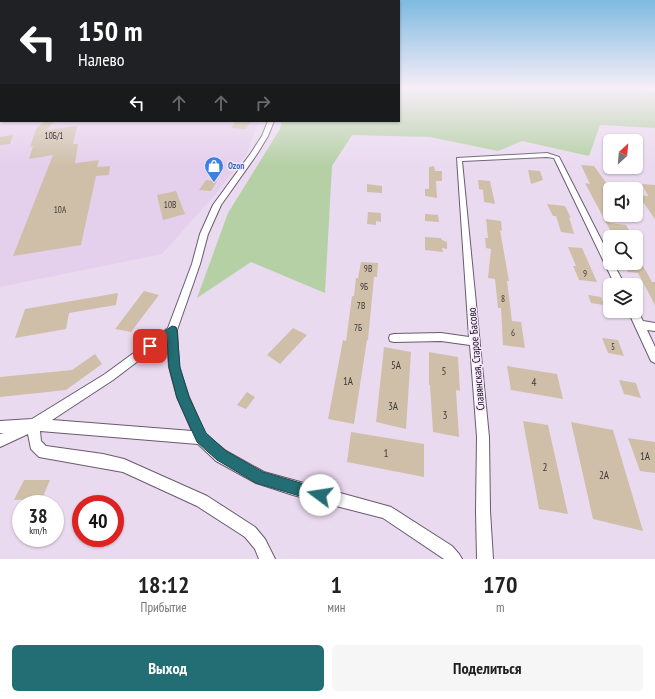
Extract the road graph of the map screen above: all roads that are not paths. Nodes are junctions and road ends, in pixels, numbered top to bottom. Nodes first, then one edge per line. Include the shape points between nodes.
1 (271, 122) edge
2 (616, 278) edge
3 (636, 318) edge
4 (640, 325) junction
5 (655, 327) edge
6 (172, 330) junction
7 (394, 338) dead end
8 (475, 342) junction
9 (655, 358) edge
10 (34, 425) junction
11 (0, 427) edge
12 (201, 438) junction
13 (0, 441) edge
14 (267, 559) edge
15 (454, 559) edge
16 (485, 559) edge

1 - 6 street via 254,154 217,204 204,234
2 - 8 street, Славянская, Старое Басово via 556,157 548,155 459,159
3 - 4 street
4 - 5 street
4 - 9 street
6 - 10 street via 109,377
6 - 12 street via 174,367 183,398
7 - 8 street via 440,337
8 - 16 street, Славянская, Старое Басово via 483,437
10 - 11 street
10 - 12 street
10 - 13 street
10 - 14 street via 36,448 44,452 124,466 184,492 250,532 260,544
12 - 15 street via 222,456 261,478 386,512 447,551

